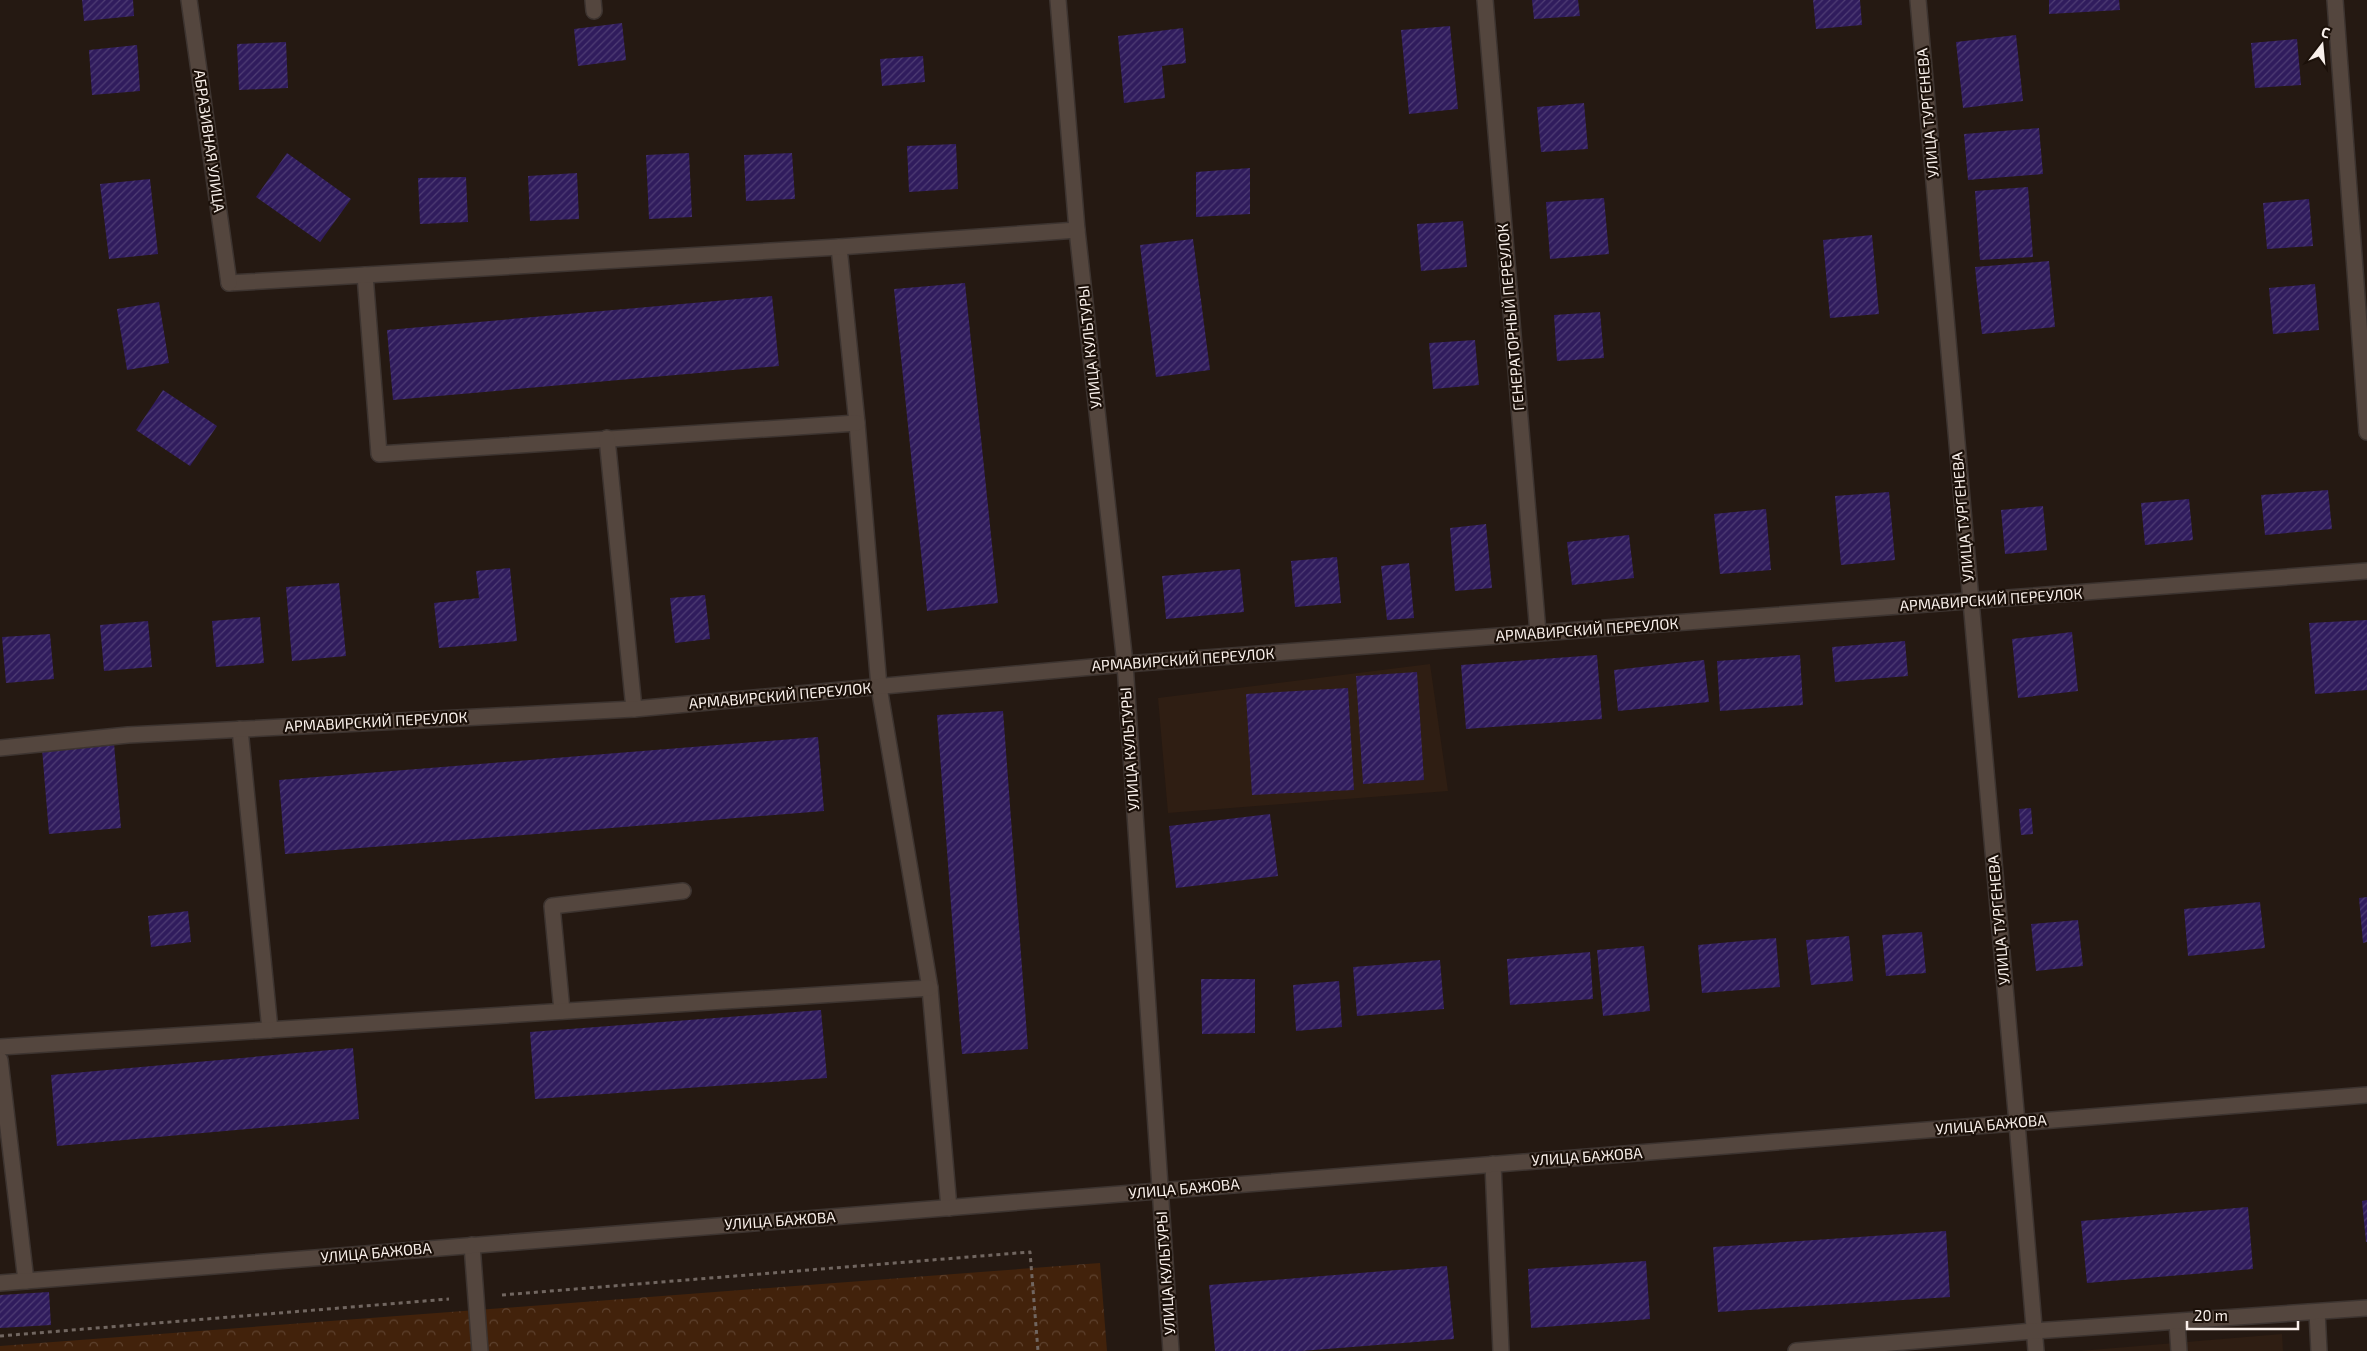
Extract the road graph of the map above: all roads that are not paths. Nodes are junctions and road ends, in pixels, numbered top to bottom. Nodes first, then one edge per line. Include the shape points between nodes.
1 (188, 0) edge
2 (1058, 0) edge
3 (1485, 0) edge
4 (1918, 0) edge
5 (2335, 0) edge
6 (1077, 230) junction
7 (839, 247) junction
8 (365, 274) junction
9 (857, 423) junction
10 (2367, 432) edge
11 (607, 438) junction
12 (2367, 571) edge
13 (1970, 601) junction
14 (1538, 633) junction
15 (1125, 664) junction
16 (879, 687) junction
17 (634, 709) junction
18 (240, 729) junction
19 (0, 748) edge
20 (683, 891) dead end
21 (930, 988) junction
22 (562, 1011) junction
23 (270, 1030) junction
24 (0, 1047) edge
25 (0, 1060) edge
26 (2367, 1095) edge
27 (2018, 1123) junction
28 (1493, 1164) junction
29 (1160, 1191) junction
30 (949, 1208) junction
31 (472, 1245) junction
32 (26, 1281) junction
33 (0, 1283) edge
34 (2367, 1308) edge
35 (2317, 1312) junction
36 (2177, 1322) junction
37 (2034, 1332) junction
38 (1854, 1349) edge
39 (480, 1351) edge
40 (1171, 1351) edge
41 (1501, 1351) edge
42 (1796, 1351) edge
43 (2036, 1351) edge
44 (2179, 1351) edge
45 (2319, 1351) edge

1 - 8 street, АБРАЗИВНАЯ УЛИЦА via 229,282
2 - 6 street, УЛИЦА КУЛЬТУРЫ
3 - 14 street, ГЕНЕРАТОРНЫЙ ПЕРЕУЛОК
4 - 13 street, УЛИЦА ТУРГЕНЕВА
5 - 10 street
6 - 7 street
6 - 15 street, УЛИЦА КУЛЬТУРЫ
7 - 8 street
7 - 9 street
8 - 11 street via 379,454
9 - 11 street
9 - 16 street
11 - 17 street
12 - 13 street, АРМАВИРСКИЙ ПЕРЕУЛОК
13 - 14 street, АРМАВИРСКИЙ ПЕРЕУЛОК
13 - 27 street, УЛИЦА ТУРГЕНЕВА
14 - 15 street, АРМАВИРСКИЙ ПЕРЕУЛОК
15 - 16 street, АРМАВИРСКИЙ ПЕРЕУЛОК
15 - 29 street, УЛИЦА КУЛЬТУРЫ
16 - 17 street, АРМАВИРСКИЙ ПЕРЕУЛОК
16 - 21 street
17 - 18 street, АРМАВИРСКИЙ ПЕРЕУЛОК
18 - 19 street, АРМАВИРСКИЙ ПЕРЕУЛОК via 128,735
18 - 23 street
20 - 22 street via 552,906
21 - 22 street
21 - 30 street
22 - 23 street
23 - 24 street
25 - 32 street
26 - 27 street, УЛИЦА БАЖОВА
27 - 28 street, УЛИЦА БАЖОВА
27 - 37 street, УЛИЦА ТУРГЕНЕВА
28 - 29 street, УЛИЦА БАЖОВА
28 - 41 street
29 - 30 street, УЛИЦА БАЖОВА
29 - 40 street, УЛИЦА КУЛЬТУРЫ
30 - 31 street, УЛИЦА БАЖОВА
31 - 32 street, УЛИЦА БАЖОВА
31 - 39 street
32 - 33 street, УЛИЦА БАЖОВА
34 - 35 street
35 - 36 street
35 - 45 street
36 - 37 street
36 - 44 street
37 - 38 street
37 - 43 street, УЛИЦА ТУРГЕНЕВА
38 - 42 street

